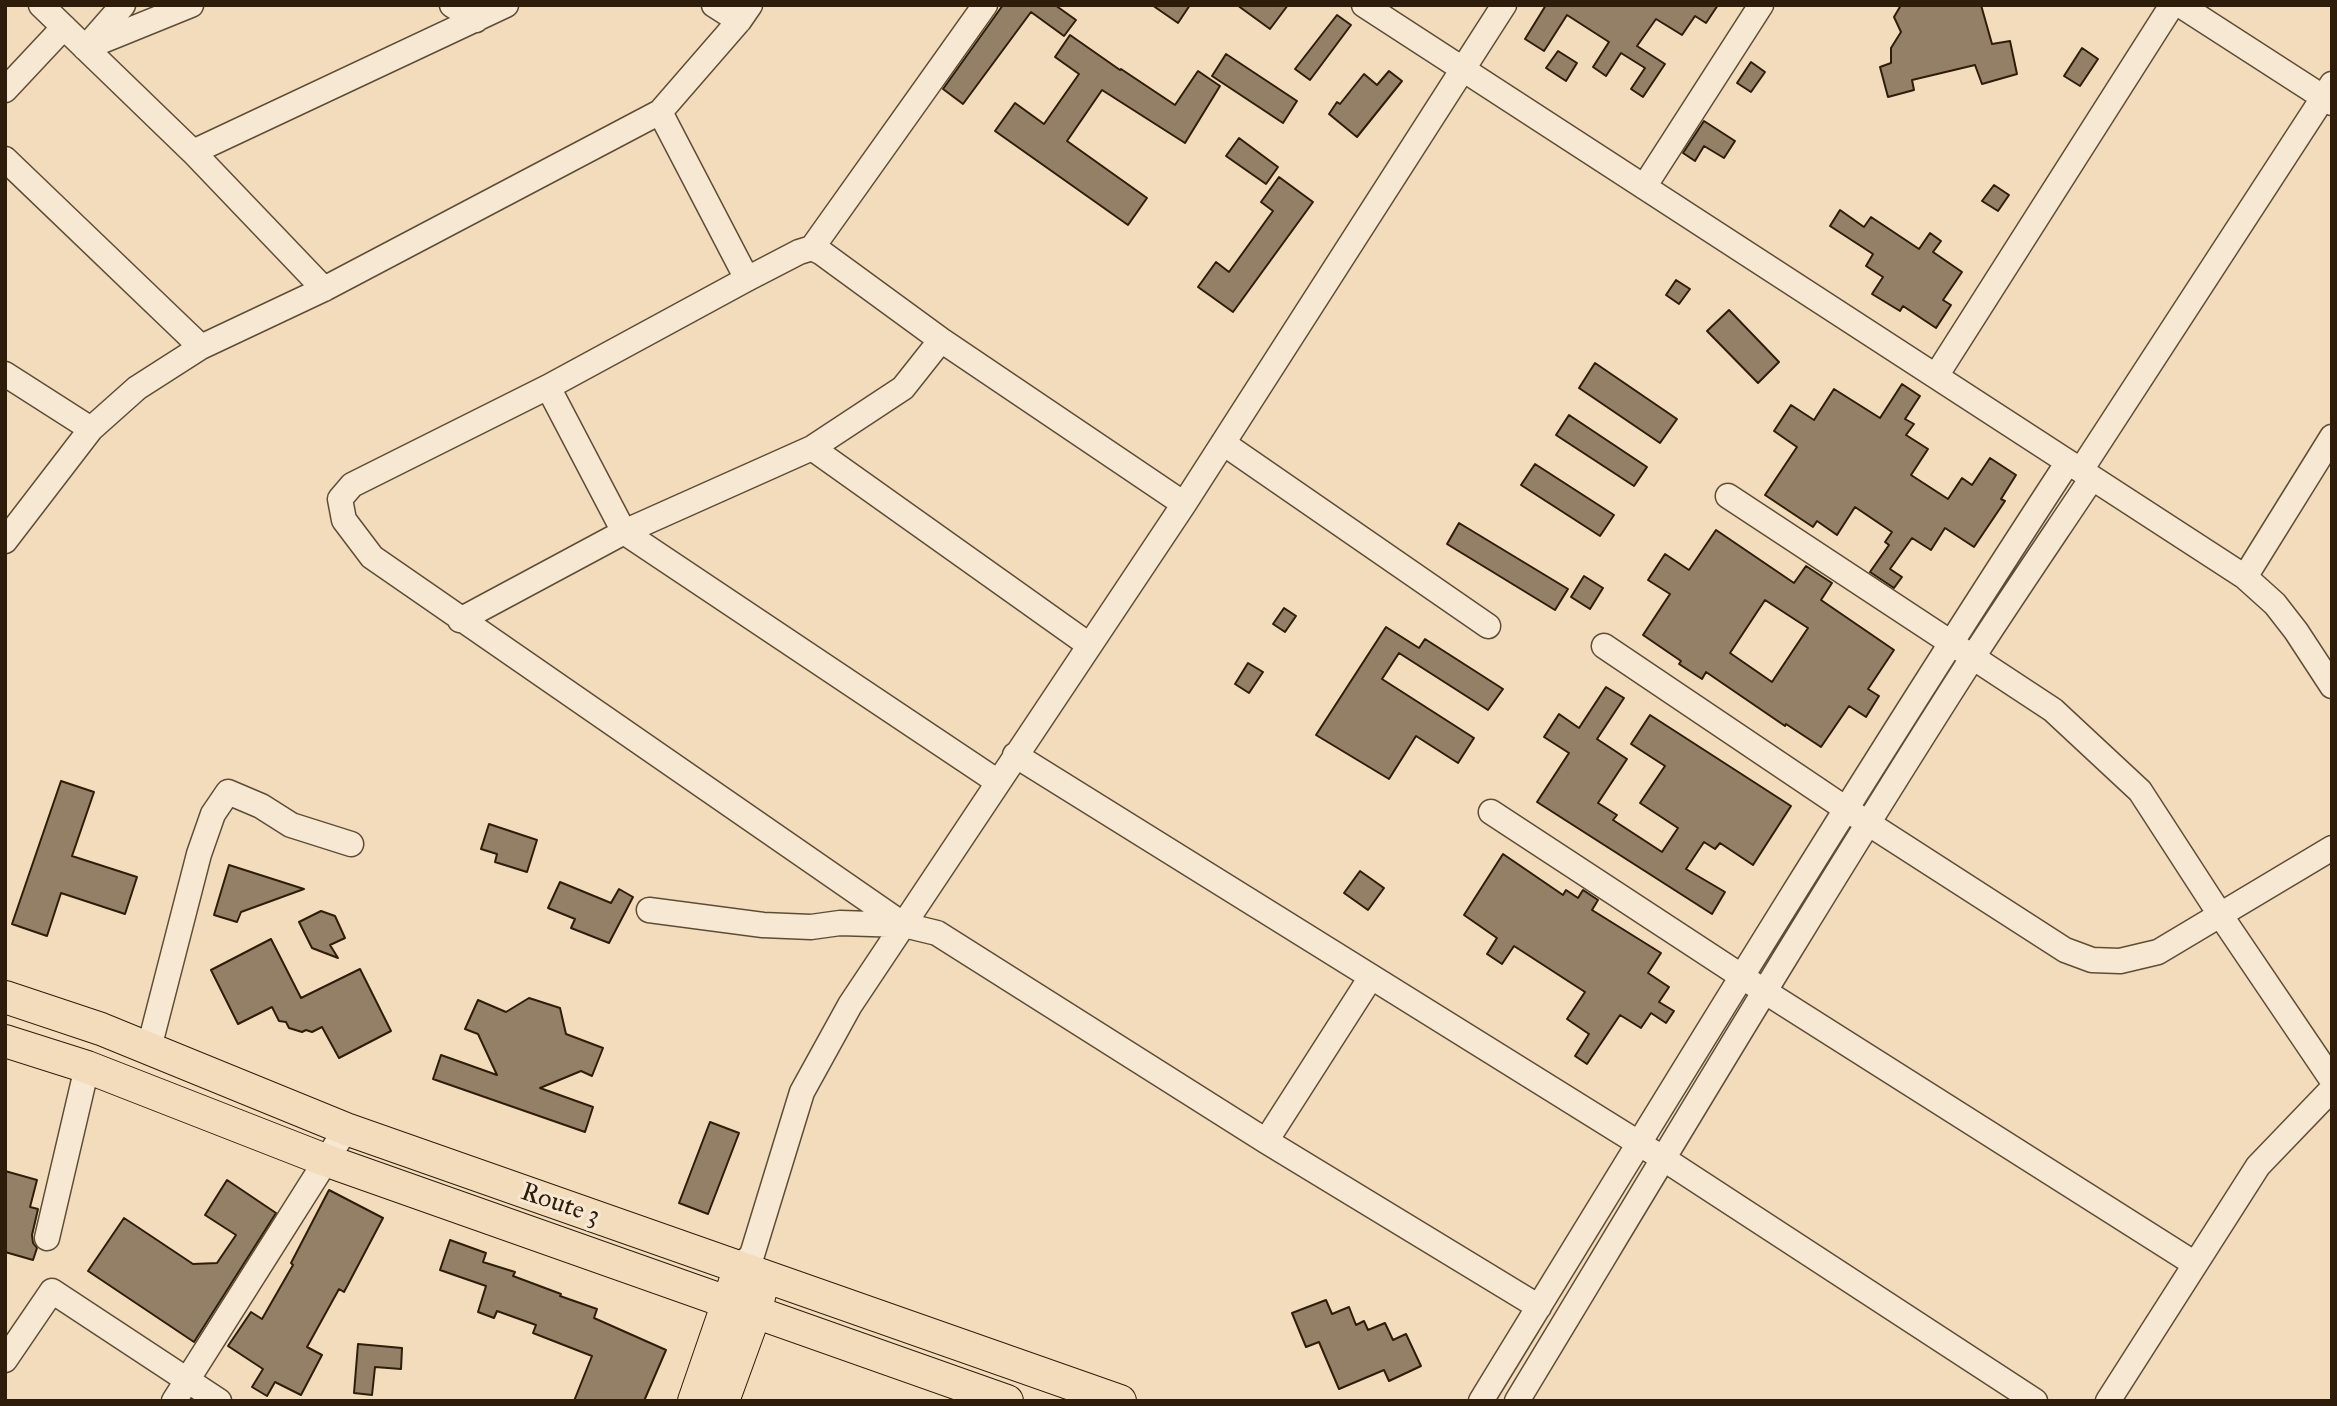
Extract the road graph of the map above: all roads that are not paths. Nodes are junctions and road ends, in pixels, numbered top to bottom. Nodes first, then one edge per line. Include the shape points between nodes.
1 (41, 5) edge
2 (122, 5) edge
3 (191, 5) edge
4 (452, 5) edge
5 (506, 5) edge
6 (714, 5) edge
7 (985, 5) edge
8 (1364, 5) edge
9 (1504, 5) edge
10 (1761, 5) edge
11 (2172, 5) edge
12 (2180, 5) edge
13 (744, 13) edge
14 (476, 20) junction
15 (64, 27) junction
16 (85, 48) junction
17 (1464, 70) junction
18 (5, 90) edge
19 (2329, 95) edge
20 (660, 112) junction
21 (194, 152) junction
22 (5, 159) edge
23 (1644, 187) junction
24 (812, 248) junction
25 (747, 279) junction
26 (324, 289) junction
27 (941, 340) junction
28 (201, 346) junction
29 (5, 374) edge
30 (1936, 376) junction
31 (548, 387) junction
32 (91, 429) junction
33 (2332, 436) edge
34 (1223, 443) junction
35 (812, 449) junction
36 (2080, 470) junction
37 (1728, 496) dead end
38 (1184, 504) junction
39 (624, 532) junction
40 (5, 541) edge
41 (2245, 577) junction
42 (460, 620) junction
43 (1489, 626) dead end
44 (1949, 643) junction
45 (1089, 645) junction
46 (1604, 646) dead end
47 (1973, 657) junction
48 (2332, 686) edge
49 (1015, 755) junction
50 (998, 782) junction
51 (1846, 809) junction
52 (1490, 812) dead end
53 (1869, 822) junction
54 (351, 844) dead end
55 (2332, 848) edge
56 (649, 910) dead end
57 (2221, 916) junction
58 (904, 925) junction
59 (1742, 975) junction
60 (1371, 977) junction
61 (1764, 991) junction
62 (5, 997) edge
63 (5, 1041) edge
64 (149, 1048) junction
65 (87, 1067) junction
66 (2332, 1080) edge
67 (2332, 1089) edge
68 (346, 1129) junction
69 (1266, 1141) junction
70 (1638, 1144) junction
71 (1664, 1159) junction
72 (325, 1160) junction
73 (47, 1238) dead end
74 (2195, 1264) junction
75 (751, 1266) junction
76 (1539, 1307) junction
77 (742, 1308) junction
78 (5, 1360) edge
79 (181, 1391) edge
80 (219, 1401) edge
81 (694, 1401) edge
82 (723, 1401) edge
83 (1007, 1401) edge
84 (1120, 1401) edge
85 (1481, 1401) edge
86 (1517, 1401) edge
87 (2035, 1401) edge
88 (2108, 1401) edge

1 - 15 street
2 - 16 street
3 - 16 street
4 - 14 street
5 - 14 street
6 - 13 street
7 - 24 street
8 - 17 street
9 - 17 street
10 - 23 street
11 - 30 street
12 - 19 street
13 - 20 street
14 - 21 street
15 - 16 street
15 - 18 street
16 - 21 street
17 - 23 street
17 - 34 street
19 - 36 street
20 - 25 street
20 - 26 street
21 - 26 street
22 - 28 street
23 - 30 street
24 - 25 street
24 - 27 street
25 - 31 street
26 - 28 street
27 - 35 street via 903,388
27 - 38 street
28 - 32 street via 137,388
29 - 32 street
30 - 36 street
31 - 39 street
31 - 42 street via 352,485 340,499 344,520 372,557
32 - 40 street
33 - 41 street
34 - 38 street
34 - 43 street
35 - 39 street
35 - 45 street
36 - 41 street
36 - 44 street
36 - 47 street
37 - 44 street
38 - 45 street
39 - 42 street
39 - 50 street
41 - 48 street via 2275,604
42 - 58 street
44 - 47 street
44 - 51 street
45 - 49 street
46 - 51 street
47 - 53 street
47 - 57 street via 2053,710 2140,791
49 - 50 street
49 - 60 street
50 - 58 street
51 - 53 street
51 - 59 street
52 - 59 street
53 - 57 street via 2065,950 2092,960 2120,961 2158,952
53 - 61 street
54 - 64 street via 291,825 228,792 198,854
55 - 57 street
56 - 58 street via 763,925
57 - 66 street
58 - 69 street via 937,933
58 - 75 street via 850,1005 802,1093
59 - 61 street
59 - 70 street
60 - 69 street
60 - 70 street
61 - 71 street
61 - 74 street
62 - 64 main road, Route 3
63 - 65 main road
64 - 68 main road, Route 3
65 - 72 main road
65 - 73 street
67 - 74 street via 2258,1166
68 - 72 street
68 - 75 main road, Route 3
69 - 76 street
70 - 71 street
70 - 76 street
71 - 86 street
71 - 87 street
72 - 77 main road
72 - 79 street
74 - 88 street
75 - 77 main road
75 - 84 main road, Route 3
76 - 85 street
77 - 81 main road
77 - 82 main road
77 - 83 main road
78 - 79 street via 52,1291
79 - 80 street

